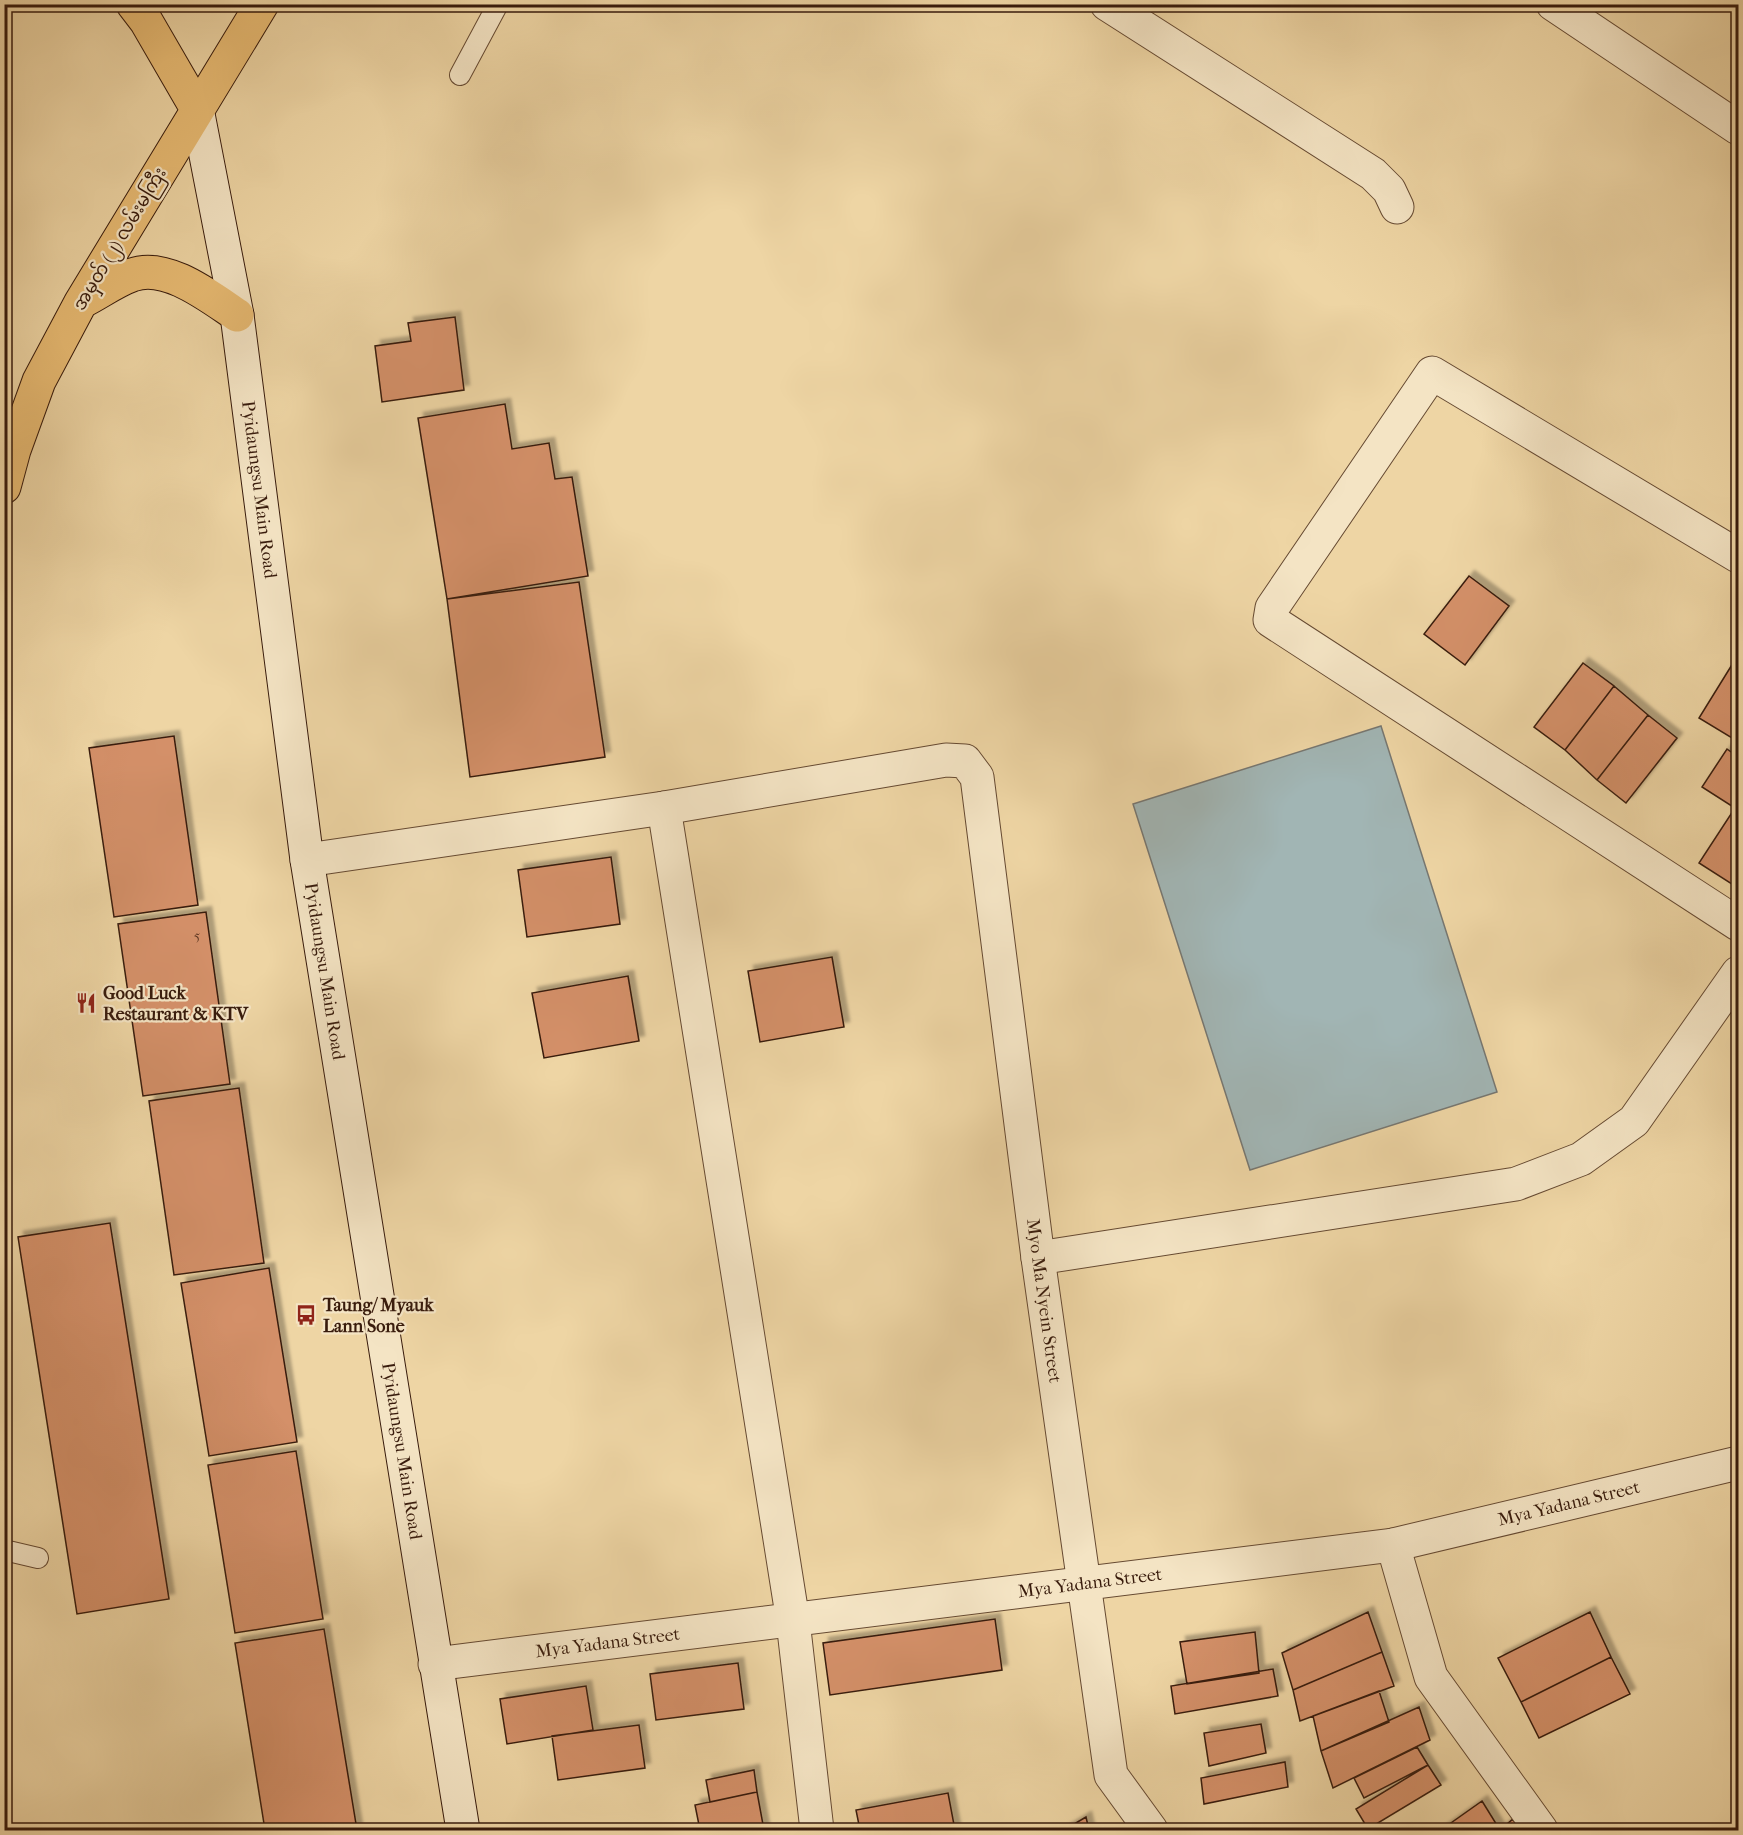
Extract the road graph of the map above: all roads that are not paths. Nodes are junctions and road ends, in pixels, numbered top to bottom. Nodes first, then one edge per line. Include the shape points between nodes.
1 (133, 4) edge
2 (262, 4) edge
3 (498, 4) edge
4 (1107, 4) edge
5 (1553, 4) edge
6 (460, 75) dead end
7 (197, 109) junction
8 (1738, 128) edge
9 (1397, 207) dead end
10 (81, 302) junction
11 (237, 315) junction
12 (9, 450) edge
13 (4, 487) edge
14 (1738, 556) edge
15 (664, 808) junction
16 (307, 860) junction
17 (1738, 924) edge
18 (1738, 973) edge
19 (1038, 1258) junction
20 (1738, 1463) edge
21 (1393, 1545) junction
22 (4, 1550) edge
23 (38, 1558) dead end
24 (1085, 1584) junction
25 (793, 1621) junction
26 (435, 1664) junction
27 (463, 1830) edge
28 (817, 1830) edge
29 (1151, 1830) edge
30 (1541, 1830) edge

1 - 7 main road
2 - 7 main road, အမှတ် (၂) လမ်းမကြီး
3 - 6 lane
4 - 9 street via 1373,174 1389,190
5 - 8 street
7 - 10 main road, အမှတ် (၂) လမ်းမကြီး
7 - 11 street, Pyidaungsu Main Road
10 - 11 main road via 134,274 164,273 183,280
10 - 12 main road, အမှတ် (၂) လမ်းမကြီး via 39,381
11 - 16 street, Pyidaungsu Main Road
12 - 13 main road, အမှတ် (၂) လမ်းမကြီး
14 - 17 street via 1432,373 1272,609 1270,620
15 - 16 street
15 - 19 street, Myo Ma Nyein Street via 946,760 965,761 977,777
15 - 25 street
16 - 26 street, Pyidaungsu Main Road
18 - 19 street via 1634,1121 1581,1159 1516,1184
19 - 24 street, Myo Ma Nyein Street
20 - 21 street, Mya Yadana Street
21 - 24 street, Mya Yadana Street
21 - 30 street via 1431,1677
22 - 23 lane
24 - 25 street, Mya Yadana Street
24 - 29 street, Myo Ma Nyein Street via 1111,1775
25 - 26 street, Mya Yadana Street
25 - 28 street
26 - 27 street, Pyidaungsu Main Road

